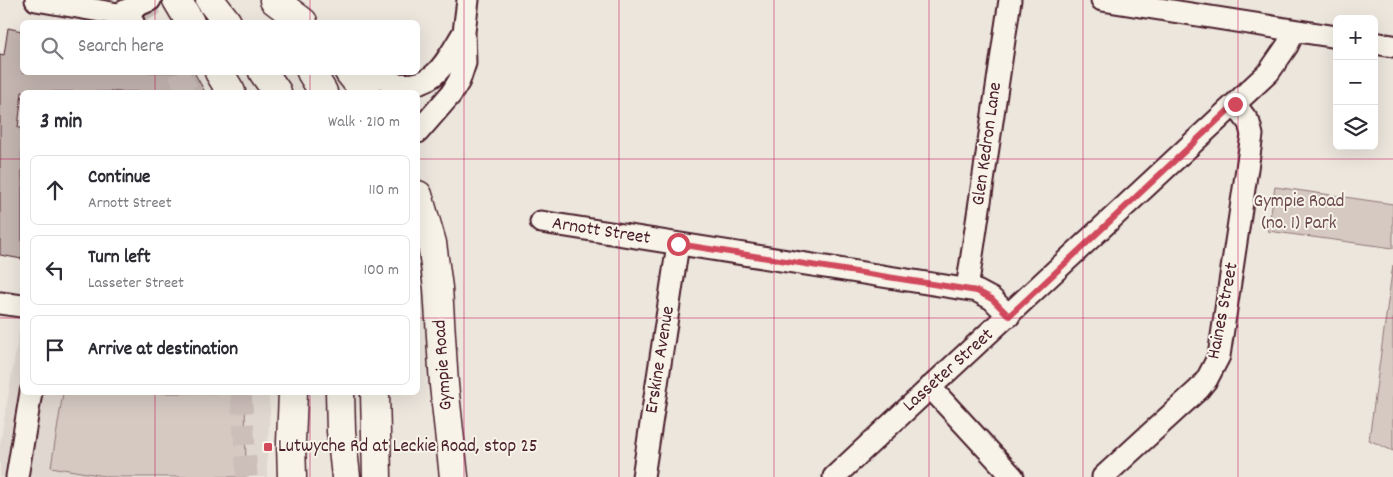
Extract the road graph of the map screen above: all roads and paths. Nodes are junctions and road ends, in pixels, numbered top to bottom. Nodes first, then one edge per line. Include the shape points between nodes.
1 (36, 0) edge
2 (150, 0) edge
3 (177, 0) edge
4 (210, 0) edge
5 (468, 0) edge
6 (1010, 0) edge
7 (1102, 0) edge
8 (276, 8) edge
9 (126, 18) edge
10 (189, 20) edge
11 (225, 20) edge
12 (299, 20) edge
13 (1294, 30) junction
14 (464, 32) junction
15 (1333, 36) edge
16 (1378, 44) edge
17 (1393, 46) edge
18 (221, 75) edge
19 (265, 75) edge
20 (313, 75) edge
21 (352, 75) edge
22 (369, 75) edge
23 (231, 90) edge
24 (276, 90) edge
25 (322, 90) edge
26 (364, 90) edge
27 (1235, 104) junction
28 (420, 130) edge
29 (420, 202) edge
30 (541, 222) dead end
31 (678, 244) junction
32 (966, 289) junction
33 (0, 302) edge
34 (20, 306) edge
35 (1009, 316) junction
36 (930, 387) junction
37 (31, 395) edge
38 (292, 395) edge
39 (340, 395) edge
40 (375, 395) edge
41 (17, 477) edge
42 (292, 477) edge
43 (346, 477) edge
44 (377, 477) edge
45 (454, 477) edge
46 (644, 477) edge
47 (834, 477) edge
48 (1013, 477) edge
49 (1103, 477) edge

1 - 9 street
2 - 9 street
3 - 10 highway
4 - 11 highway
5 - 14 street
6 - 32 street, Glen Kedron Lane
7 - 13 street
8 - 12 highway
13 - 15 street
13 - 27 street, Lasseter Street via 1269,72
14 - 22 street via 441,69 423,82 399,84
14 - 28 street via 465,63 459,81
16 - 17 street
18 - 23 highway
19 - 24 highway
20 - 25 highway
21 - 26 highway
27 - 35 street, Lasseter Street
27 - 49 street, Haines Street via 1249,123 1252,135 1219,356 1199,389
29 - 45 highway, Gympie Road via 432,243 438,288
30 - 31 street, Arnott Street
31 - 32 street, Arnott Street
31 - 46 street, Erskine Avenue
32 - 35 street, Arnott Street via 992,299
33 - 34 street
35 - 36 street, Lasseter Street
36 - 47 street, Lasseter Street
36 - 48 street
37 - 41 street
38 - 42 highway
39 - 43 highway
40 - 44 highway

